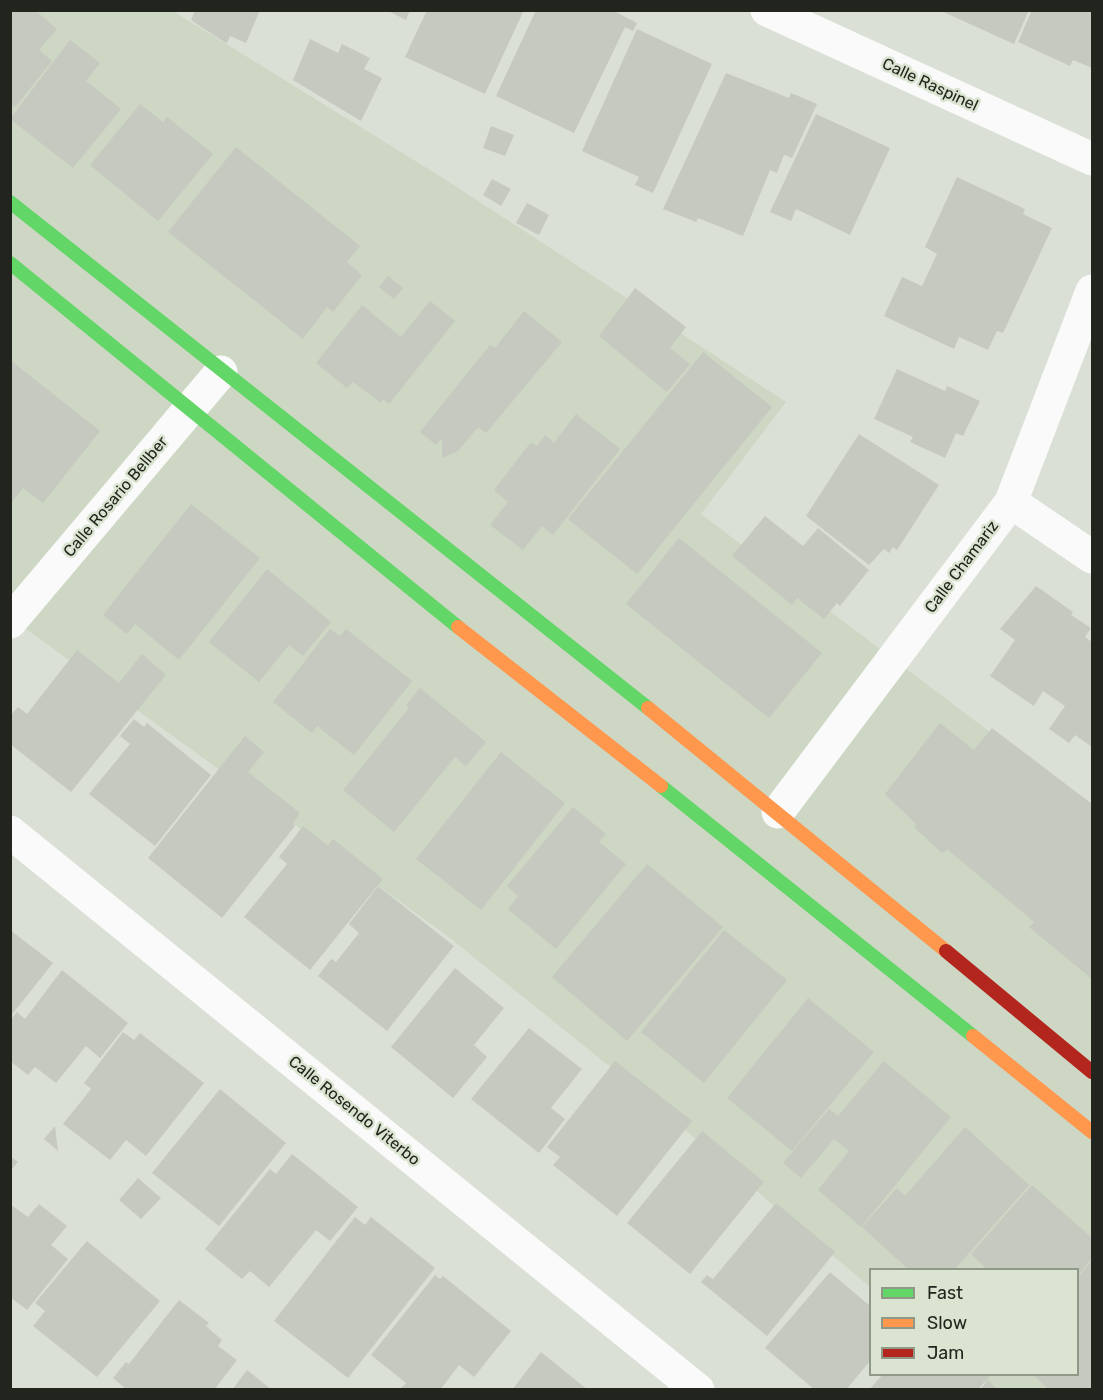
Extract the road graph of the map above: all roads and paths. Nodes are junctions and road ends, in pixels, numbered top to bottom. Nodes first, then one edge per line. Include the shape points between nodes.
1 (767, 10) edge
2 (1092, 159) edge
3 (10, 202) edge
4 (10, 263) edge
5 (1092, 291) edge
6 (221, 372) junction
7 (189, 410) junction
8 (1011, 502) junction
9 (1092, 557) edge
10 (10, 622) edge
11 (778, 812) junction
12 (10, 832) edge
13 (1092, 1072) edge
14 (1092, 1131) edge
15 (698, 1389) edge

1 - 2 street, Calle Raspinel
3 - 6 street
4 - 7 street
5 - 8 street, Calle Chamariz
6 - 7 street, Calle Rosario Bellber
6 - 11 street
7 - 10 street, Calle Rosario Bellber
7 - 14 street
8 - 9 street
8 - 11 street, Calle Chamariz
11 - 13 street
12 - 15 street, Calle Rosendo Viterbo

